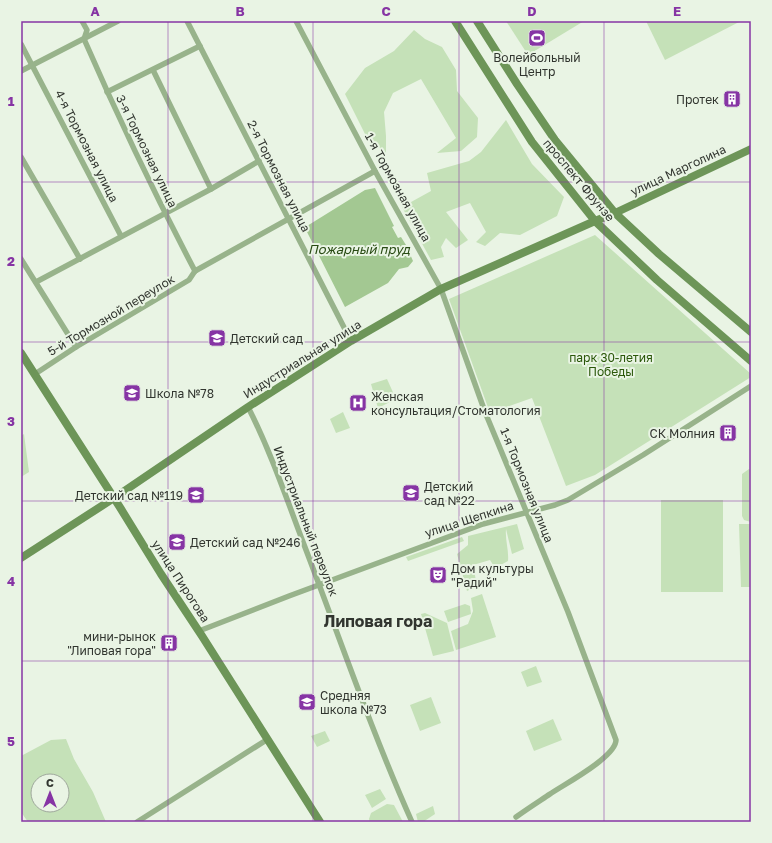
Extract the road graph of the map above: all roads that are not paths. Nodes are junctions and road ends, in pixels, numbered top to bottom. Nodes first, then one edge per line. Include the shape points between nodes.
1 (82, 21) edge
2 (118, 21) edge
3 (187, 21) edge
4 (296, 21) edge
5 (455, 21) edge
6 (477, 21) edge
7 (84, 39) junction
8 (21, 44) edge
9 (200, 46) junction
10 (33, 66) junction
11 (153, 70) junction
12 (21, 72) edge
13 (107, 92) junction
14 (751, 149) edge
15 (21, 157) edge
16 (259, 161) junction
17 (375, 171) junction
18 (211, 189) junction
19 (165, 213) junction
20 (615, 213) junction
21 (289, 218) junction
22 (595, 221) junction
23 (121, 236) junction
24 (21, 259) edge
25 (80, 259) junction
26 (195, 271) junction
27 (36, 282) junction
28 (441, 289) junction
29 (751, 332) edge
30 (351, 341) junction
31 (76, 347) junction
32 (21, 353) edge
33 (751, 361) edge
34 (35, 374) junction
35 (751, 386) edge
36 (248, 407) junction
37 (114, 498) junction
38 (526, 512) junction
39 (21, 558) edge
40 (319, 584) junction
41 (199, 631) junction
42 (268, 738) junction
43 (516, 817) dead end
44 (137, 822) edge
45 (320, 822) edge
46 (412, 822) edge

1 - 7 street, 3-я Тормозная улица via 87,30
2 - 7 street
3 - 9 street, 2-я Тормозная улица
4 - 17 street, 1-я Тормозная улица
5 - 22 street, проспект Фрунзе via 532,142
6 - 20 street, проспект Фрунзе via 555,140
7 - 10 street
7 - 13 street, 3-я Тормозная улица
8 - 10 street, 4-я Тормозная улица
9 - 11 street
9 - 16 street, 2-я Тормозная улица
10 - 12 street
10 - 23 street, 4-я Тормозная улица
11 - 13 street
11 - 18 street
13 - 19 street, 3-я Тормозная улица
14 - 20 street, улица Марголина
15 - 25 street
16 - 18 street
16 - 21 street, 2-я Тормозная улица
17 - 21 street, 5-й Тормозной переулок
17 - 28 street, 1-я Тормозная улица
18 - 19 street
19 - 23 street
19 - 26 street, 3-я Тормозная улица
20 - 22 street, Индустриальная улица
20 - 29 street, проспект Фрунзе
21 - 26 street, 5-й Тормозной переулок
21 - 30 street, 2-я Тормозная улица
22 - 28 street, Индустриальная улица
22 - 33 street, проспект Фрунзе via 657,280
23 - 25 street
24 - 27 street
25 - 27 street
26 - 31 street, 5-й Тормозной переулок via 189,280
27 - 31 street
28 - 30 street, Индустриальная улица
28 - 38 street, 1-я Тормозная улица via 485,412
30 - 36 street, Индустриальная улица
31 - 34 street, 5-й Тормозной переулок
32 - 34 street, улица Пирогова
34 - 37 street, улица Пирогова
35 - 38 street, улица Щепкина via 568,500
36 - 37 street, Индустриальная улица
36 - 40 street, Индустриальный переулок via 276,470
37 - 39 street, Индустриальная улица
37 - 41 street, улица Пирогова
38 - 40 street, улица Щепкина via 484,524
38 - 43 street, 1-я Тормозная улица via 568,612 616,744 598,763
40 - 41 street, улица Щепкина
40 - 46 street, Индустриальный переулок via 353,679
41 - 42 street, улица Пирогова
42 - 44 street
42 - 45 street, улица Пирогова

